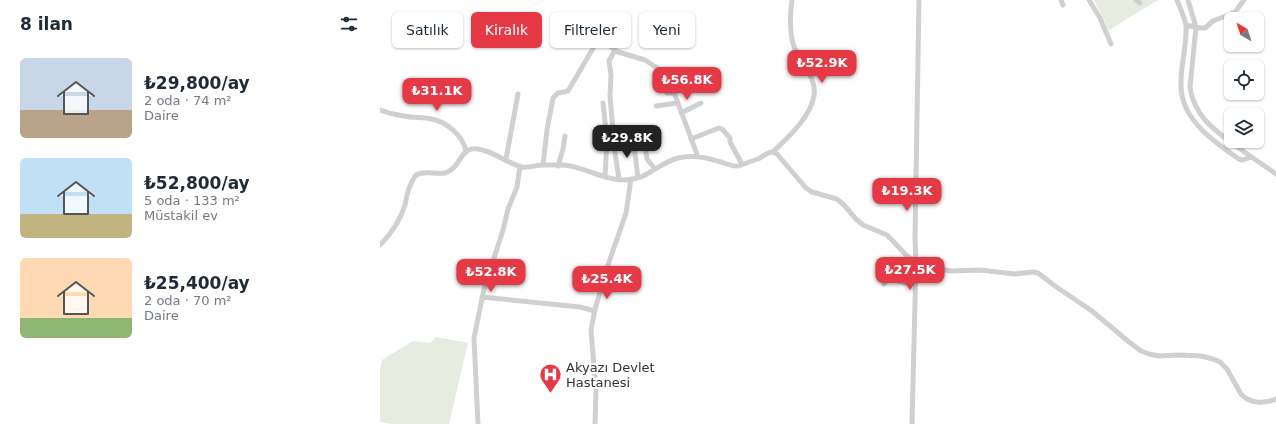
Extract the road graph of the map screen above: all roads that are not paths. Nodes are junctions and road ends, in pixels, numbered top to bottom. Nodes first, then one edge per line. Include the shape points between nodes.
1 (792, 0) edge
2 (919, 0) edge
3 (1089, 0) edge
4 (1177, 0) edge
5 (1188, 0) edge
6 (1244, 0) edge
7 (1186, 25) junction
8 (1196, 27) junction
9 (1111, 44) dead end
10 (615, 50) junction
11 (664, 90) dead end
12 (673, 93) junction
13 (518, 94) dead end
14 (677, 102) junction
15 (603, 103) dead end
16 (701, 103) dead end
17 (656, 106) dead end
18 (380, 110) edge
19 (681, 114) junction
20 (565, 136) dead end
21 (633, 138) dead end
22 (644, 140) dead end
23 (691, 140) junction
24 (466, 151) junction
25 (774, 152) junction
26 (1251, 156) junction
27 (698, 157) junction
28 (506, 160) junction
29 (742, 164) junction
30 (543, 165) junction
31 (520, 166) junction
32 (558, 166) junction
33 (655, 169) junction
34 (1276, 174) edge
35 (605, 177) junction
36 (638, 178) junction
37 (618, 179) junction
38 (631, 179) junction
39 (380, 245) edge
40 (916, 264) junction
41 (915, 273) junction
42 (884, 284) dead end
43 (482, 297) junction
44 (595, 311) junction
45 (1276, 399) edge
46 (478, 424) edge
47 (595, 424) edge
48 (912, 424) edge

1 - 25 street via 790,10 794,47 810,76 814,97 802,121
2 - 40 street
3 - 9 street
4 - 7 street
5 - 8 street
6 - 8 street via 1235,12 1213,21 1205,28
7 - 8 street
7 - 26 street via 1181,88 1182,98 1189,113 1207,136 1219,146 1243,160
8 - 26 street via 1190,78 1191,96 1213,129
10 - 12 street via 645,60 665,73
10 - 30 street via 600,39 568,91 558,92 553,98
10 - 37 street via 610,61 610,96
11 - 12 street via 666,93
12 - 14 street
13 - 28 street
14 - 17 street
14 - 19 street
15 - 35 street via 607,140
16 - 19 street
18 - 24 street via 393,115 433,119 444,124 460,137
19 - 23 street
20 - 32 street
21 - 36 street
22 - 33 street via 647,159
23 - 27 street
23 - 29 street via 718,128 722,129 730,138
24 - 28 street via 479,149
24 - 39 street via 450,171 416,175 409,187 404,208 395,228
25 - 29 street
25 - 40 street via 806,188 837,199 863,225 887,235
26 - 34 street
27 - 29 street via 731,165
27 - 33 street via 668,161
28 - 31 street
30 - 31 street
30 - 32 street
31 - 43 street via 517,187
32 - 35 street via 579,168
33 - 36 street
35 - 37 street
36 - 38 street
37 - 38 street
38 - 44 street via 626,213
40 - 41 street
40 - 45 street via 952,271 1038,273 1092,311 1141,351 1159,356 1213,359 1227,369 1241,394 1250,401 1260,403
41 - 42 street via 910,282 904,283 889,278
41 - 48 street
43 - 44 street via 580,307
43 - 46 street via 474,338
44 - 47 street via 591,330 596,390

